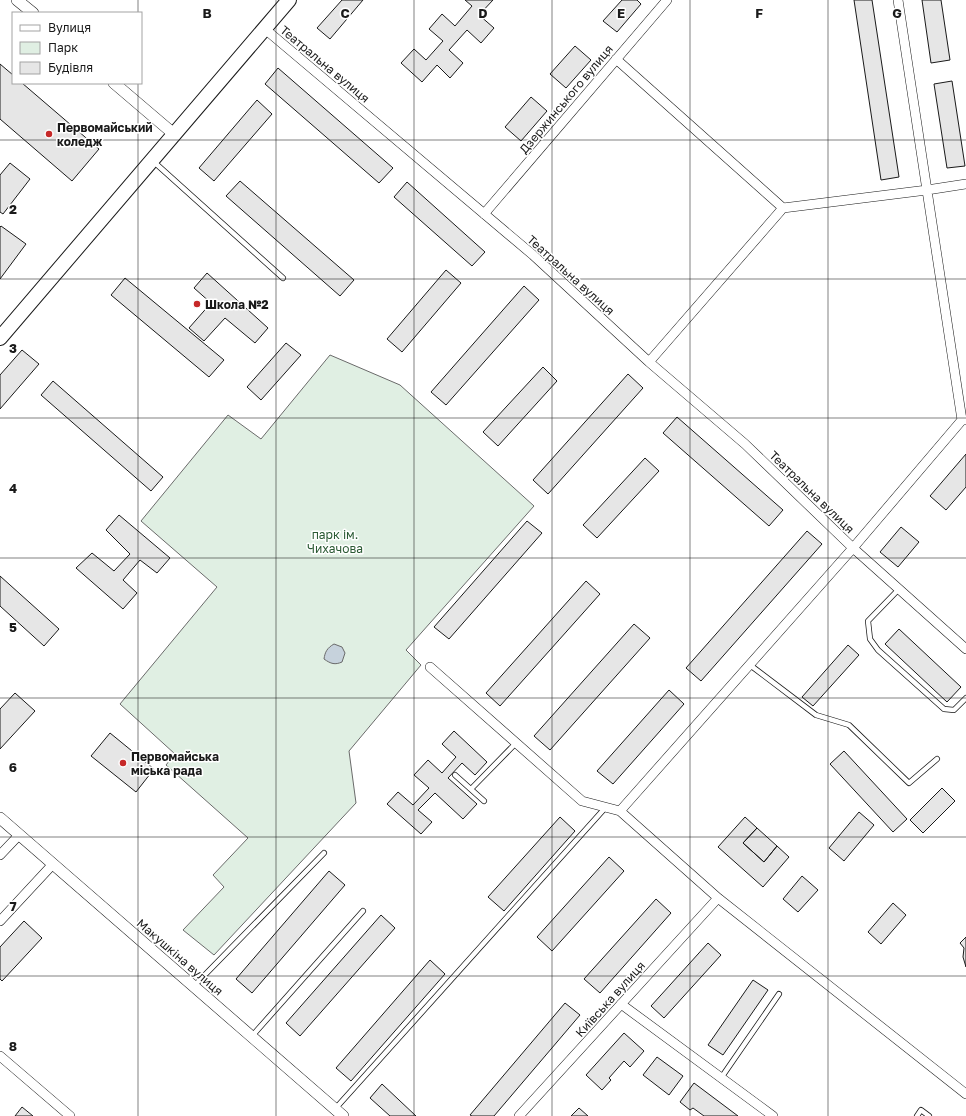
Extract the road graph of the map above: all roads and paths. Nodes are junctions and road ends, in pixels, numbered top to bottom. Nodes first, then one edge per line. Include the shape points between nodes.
1 (18, 0) edge
2 (289, 0) edge
3 (667, 0) edge
4 (898, 0) edge
5 (32, 12) edge
6 (265, 29) junction
7 (616, 59) junction
8 (115, 84) edge
9 (175, 135) junction
10 (153, 161) junction
11 (966, 184) edge
12 (927, 190) junction
13 (783, 208) junction
14 (484, 214) junction
15 (283, 278) dead end
16 (0, 338) edge
17 (649, 362) junction
18 (964, 420) edge
19 (854, 548) junction
20 (899, 589) junction
21 (966, 649) edge
22 (750, 665) junction
23 (430, 667) dead end
24 (966, 698) edge
25 (516, 743) junction
26 (937, 760) dead end
27 (455, 775) dead end
28 (471, 789) junction
29 (484, 801) dead end
30 (606, 807) junction
31 (620, 811) junction
32 (0, 818) edge
33 (19, 835) junction
34 (324, 853) dead end
35 (0, 855) edge
36 (53, 864) junction
37 (718, 898) junction
38 (363, 912) dead end
39 (0, 921) edge
40 (194, 986) junction
41 (779, 994) dead end
42 (622, 1004) junction
43 (252, 1036) junction
44 (0, 1056) edge
45 (721, 1078) junction
46 (966, 1094) edge
47 (339, 1112) edge
48 (70, 1116) edge
49 (519, 1116) edge
50 (773, 1116) edge
51 (917, 1116) edge
52 (929, 1116) edge

1 - 5 street
2 - 6 main road
3 - 7 street, Дзержинського вулиця
4 - 12 street
6 - 9 main road
6 - 14 street, Театральна вулиця
7 - 13 street
7 - 14 street, Дзержинського вулиця
8 - 9 street
9 - 10 main road
10 - 15 lane
10 - 16 main road
11 - 12 street
12 - 13 street
12 - 18 street
13 - 17 street
14 - 17 street, Театральна вулиця
17 - 19 street, Театральна вулиця via 745,444
18 - 19 street
19 - 20 street, Театральна вулиця
19 - 22 street
20 - 21 street, Театральна вулиця
20 - 24 lane via 868,621 870,639 878,650 944,709 954,710
22 - 26 lane via 816,715 849,725 909,783
22 - 31 street
23 - 25 street
25 - 28 lane
25 - 30 street via 582,801
27 - 28 lane
28 - 29 lane
30 - 31 street
30 - 47 lane
31 - 37 street
32 - 33 street, Макушкіна вулиця
33 - 35 street
33 - 36 street, Макушкіна вулиця
34 - 40 lane
36 - 39 street
36 - 40 street, Макушкіна вулиця
37 - 42 street, Київська вулиця
37 - 46 street
38 - 43 lane
40 - 43 street, Макушкіна вулиця
41 - 45 lane
42 - 45 street
42 - 49 street, Київська вулиця
43 - 47 street, Макушкіна вулиця
44 - 48 street
45 - 50 street
51 - 52 lane via 921,1110

